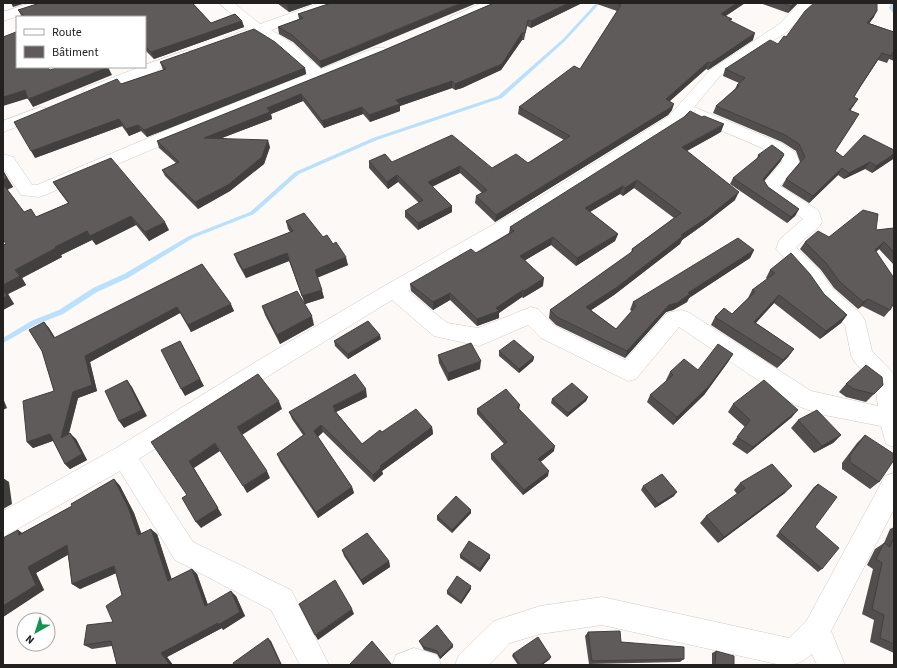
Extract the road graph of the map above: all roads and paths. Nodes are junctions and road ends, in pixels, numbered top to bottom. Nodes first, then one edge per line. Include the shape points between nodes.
1 (44, 3) edge
2 (226, 3) edge
3 (333, 3) edge
4 (493, 3) edge
5 (808, 3) edge
6 (3, 17) edge
7 (440, 26) edge
8 (258, 30) junction
9 (214, 45) edge
10 (391, 47) edge
11 (200, 50) edge
12 (319, 76) junction
13 (75, 98) edge
14 (55, 106) edge
15 (685, 109) junction
16 (3, 127) edge
17 (3, 160) edge
18 (393, 290) junction
19 (893, 425) edge
20 (124, 456) junction
21 (894, 484) edge
22 (3, 525) edge
23 (817, 630) junction
24 (315, 665) edge
25 (406, 665) edge
26 (427, 665) edge
27 (469, 665) edge
28 (831, 665) edge

1 - 6 street
2 - 8 street
3 - 8 street
4 - 7 street
5 - 15 street via 783,28 715,73
8 - 9 street
8 - 12 street via 287,46
10 - 12 street
11 - 13 street
12 - 17 street via 187,128 39,191 27,191
14 - 16 street
15 - 18 street via 674,120 532,211
15 - 19 street via 775,147 789,156 791,163 770,186 771,189 812,215 813,221 786,245 786,249 813,276 826,295 855,321 862,355 886,381
18 - 19 street via 441,330 479,337 531,315 548,332 628,372 674,319 681,318 803,398
18 - 20 street
20 - 22 street
20 - 24 street via 184,551 281,600
21 - 23 street
23 - 27 street via 795,651 786,652 602,611 592,611 540,620 504,631
23 - 28 street
25 - 26 street via 414,662

